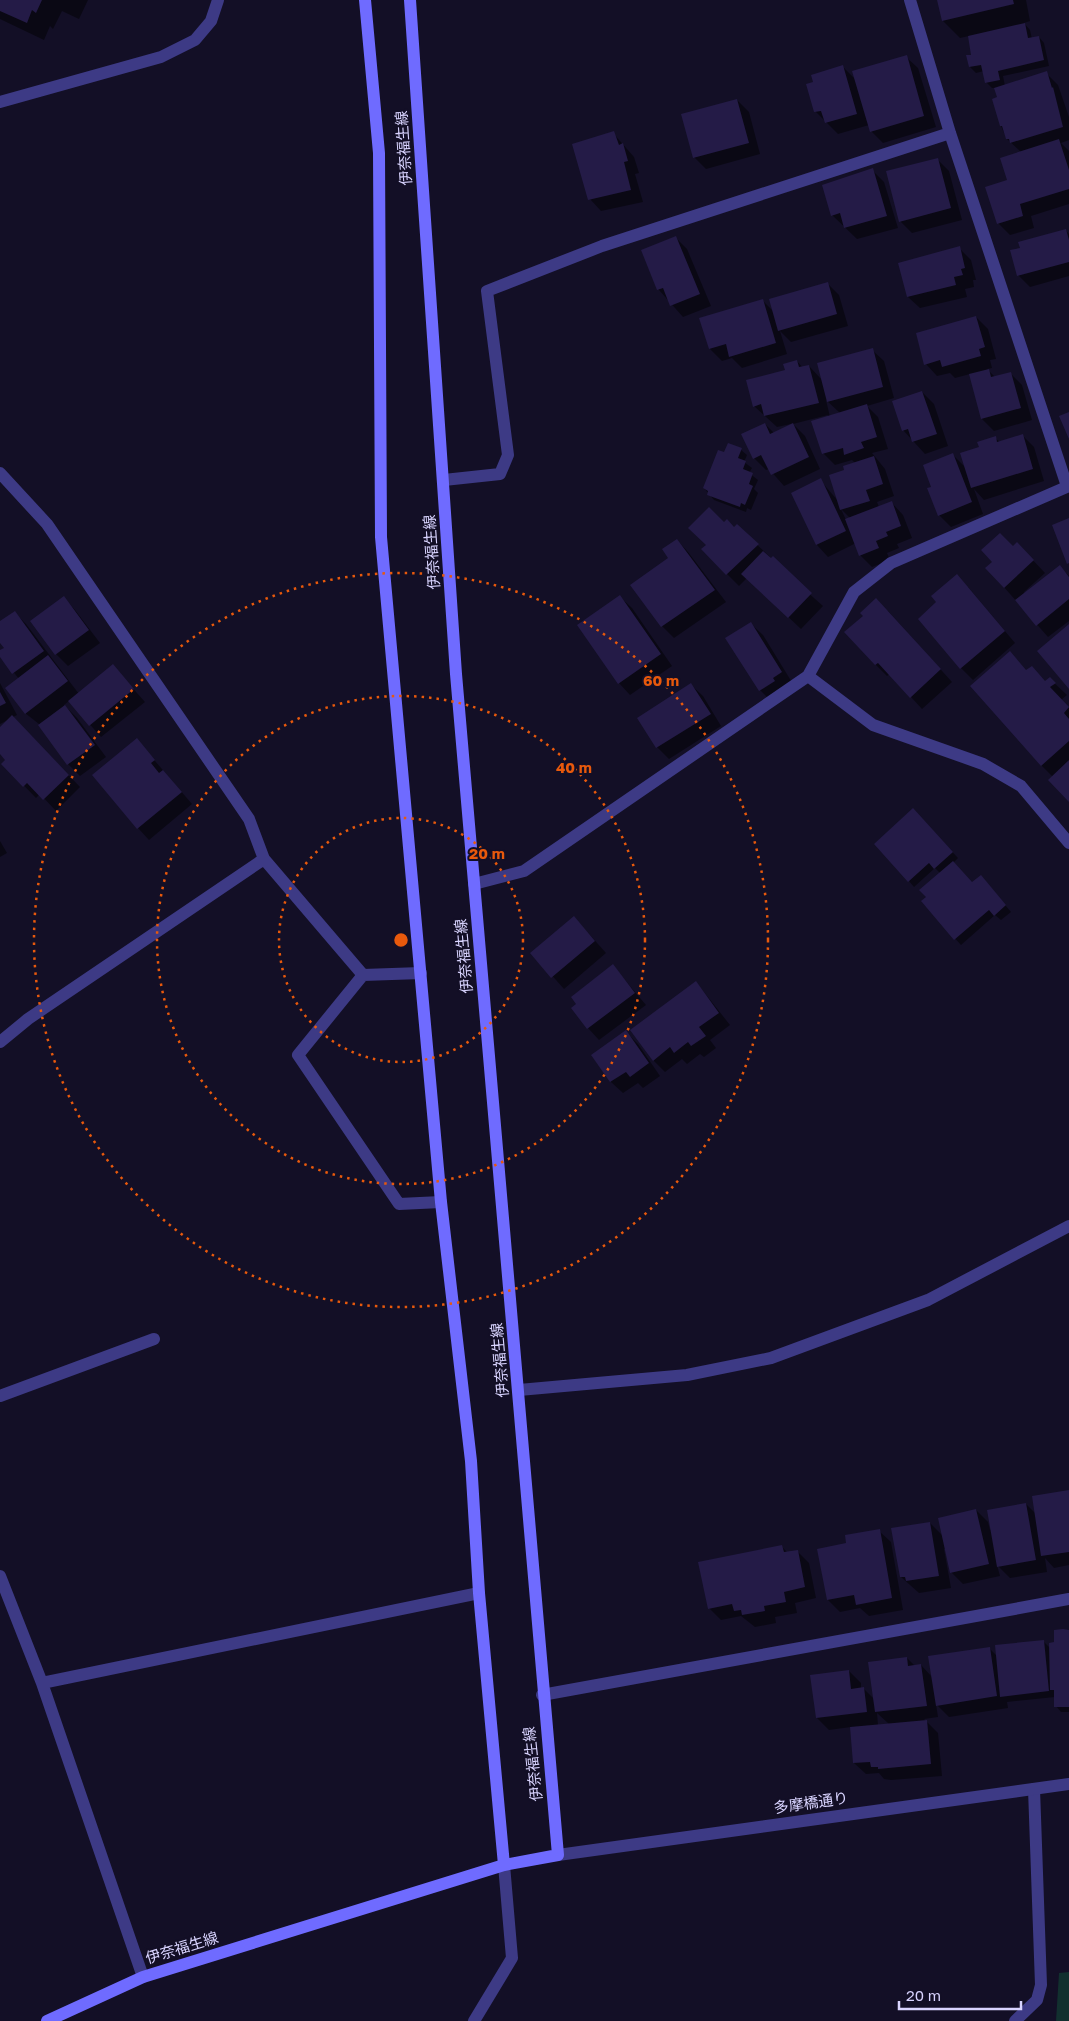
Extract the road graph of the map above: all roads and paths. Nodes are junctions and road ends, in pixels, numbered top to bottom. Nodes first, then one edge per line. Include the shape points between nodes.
1 (218, 0) edge
2 (365, 0) edge
3 (410, 0) edge
4 (910, 0) edge
5 (0, 102) edge
6 (950, 132) junction
7 (0, 474) edge
8 (444, 480) junction
9 (1068, 486) edge
10 (808, 676) junction
11 (1069, 843) edge
12 (264, 859) junction
13 (474, 884) junction
14 (421, 973) junction
15 (363, 975) junction
16 (0, 1042) edge
17 (441, 1202) junction
18 (1069, 1226) edge
19 (154, 1339) dead end
20 (519, 1390) junction
21 (0, 1396) edge
22 (0, 1576) edge
23 (479, 1593) junction
24 (1069, 1599) edge
25 (42, 1683) junction
26 (542, 1695) junction
27 (1069, 1784) edge
28 (1034, 1789) junction
29 (558, 1855) junction
30 (504, 1865) junction
31 (143, 1977) junction
32 (46, 2021) edge
33 (474, 2021) edge
34 (1015, 2021) edge

1 - 5 street via 211,21 195,40 160,57
2 - 14 main road, 伊奈福生線 via 379,153 380,537
3 - 8 main road, 伊奈福生線
4 - 6 street
6 - 8 street via 602,246 487,291 508,455 500,474
6 - 9 street
7 - 12 street via 47,524 249,819
8 - 13 main road, 伊奈福生線
9 - 10 street via 891,563 854,592
10 - 11 street via 872,725 983,764 1021,786
10 - 13 street via 524,871
12 - 15 street
12 - 16 street via 28,1019
13 - 20 main road, 伊奈福生線
14 - 15 street
14 - 17 main road, 伊奈福生線
15 - 17 street via 298,1055 399,1204
17 - 23 main road, 伊奈福生線 via 471,1461
18 - 20 street via 928,1300 771,1358 687,1375
19 - 21 street
20 - 26 main road, 伊奈福生線
22 - 25 street
23 - 25 street
23 - 30 main road, 伊奈福生線
24 - 26 street
25 - 31 street
26 - 29 main road, 伊奈福生線
27 - 28 street, 多摩橋通り
28 - 29 street, 多摩橋通り
28 - 34 street via 1040,1985 1037,2000
29 - 30 main road, 伊奈福生線
30 - 31 main road, 伊奈福生線
30 - 33 street via 512,1958
31 - 32 main road, 伊奈福生線

